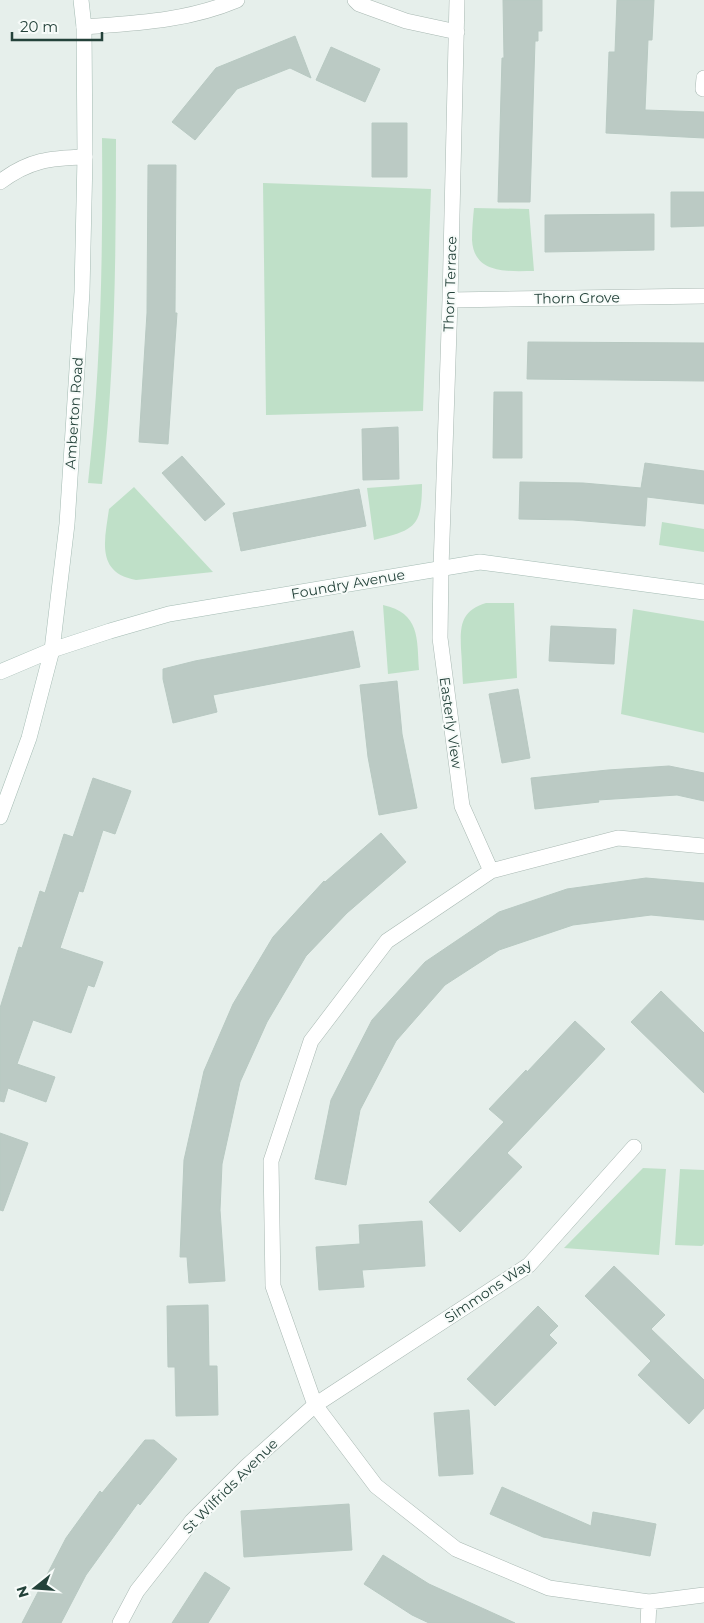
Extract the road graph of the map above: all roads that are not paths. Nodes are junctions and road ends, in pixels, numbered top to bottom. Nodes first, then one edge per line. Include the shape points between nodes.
1 (81, 0) edge
2 (236, 0) edge
3 (355, 0) edge
4 (457, 0) edge
5 (84, 27) junction
6 (457, 32) junction
7 (704, 78) edge
8 (703, 89) edge
9 (85, 157) junction
10 (0, 182) edge
11 (704, 296) edge
12 (450, 300) junction
13 (441, 568) junction
14 (704, 592) edge
15 (52, 650) junction
16 (0, 672) edge
17 (0, 817) edge
18 (704, 846) edge
19 (491, 871) junction
20 (634, 1147) dead end
21 (315, 1405) junction
22 (704, 1595) edge
23 (650, 1602) junction
24 (120, 1623) edge
25 (648, 1623) edge

1 - 5 street, Amberton Road
2 - 5 street via 214,10 160,21
3 - 6 street via 406,21
4 - 6 street, Thorn Terrace
5 - 9 street, Amberton Road
6 - 12 street, Thorn Terrace
7 - 8 street
9 - 10 street via 33,163
9 - 15 street, Amberton Road via 75,416 67,524
11 - 12 street, Thorn Grove
12 - 13 street, Thorn Terrace
13 - 14 street, Foundry Avenue via 480,562
13 - 15 street, Foundry Avenue via 169,614
13 - 19 street, Easterly View via 440,638 462,806
15 - 16 street, Foundry Avenue
15 - 17 street, Amberton Road via 29,738
18 - 19 street via 618,838
19 - 21 street via 386,941 311,1041 272,1161 273,1286
20 - 21 street, Simmons Way via 529,1266
21 - 23 street via 376,1486 456,1549 549,1588
21 - 24 street, St Wilfrids Avenue via 192,1521 138,1591
22 - 23 street
23 - 25 street

